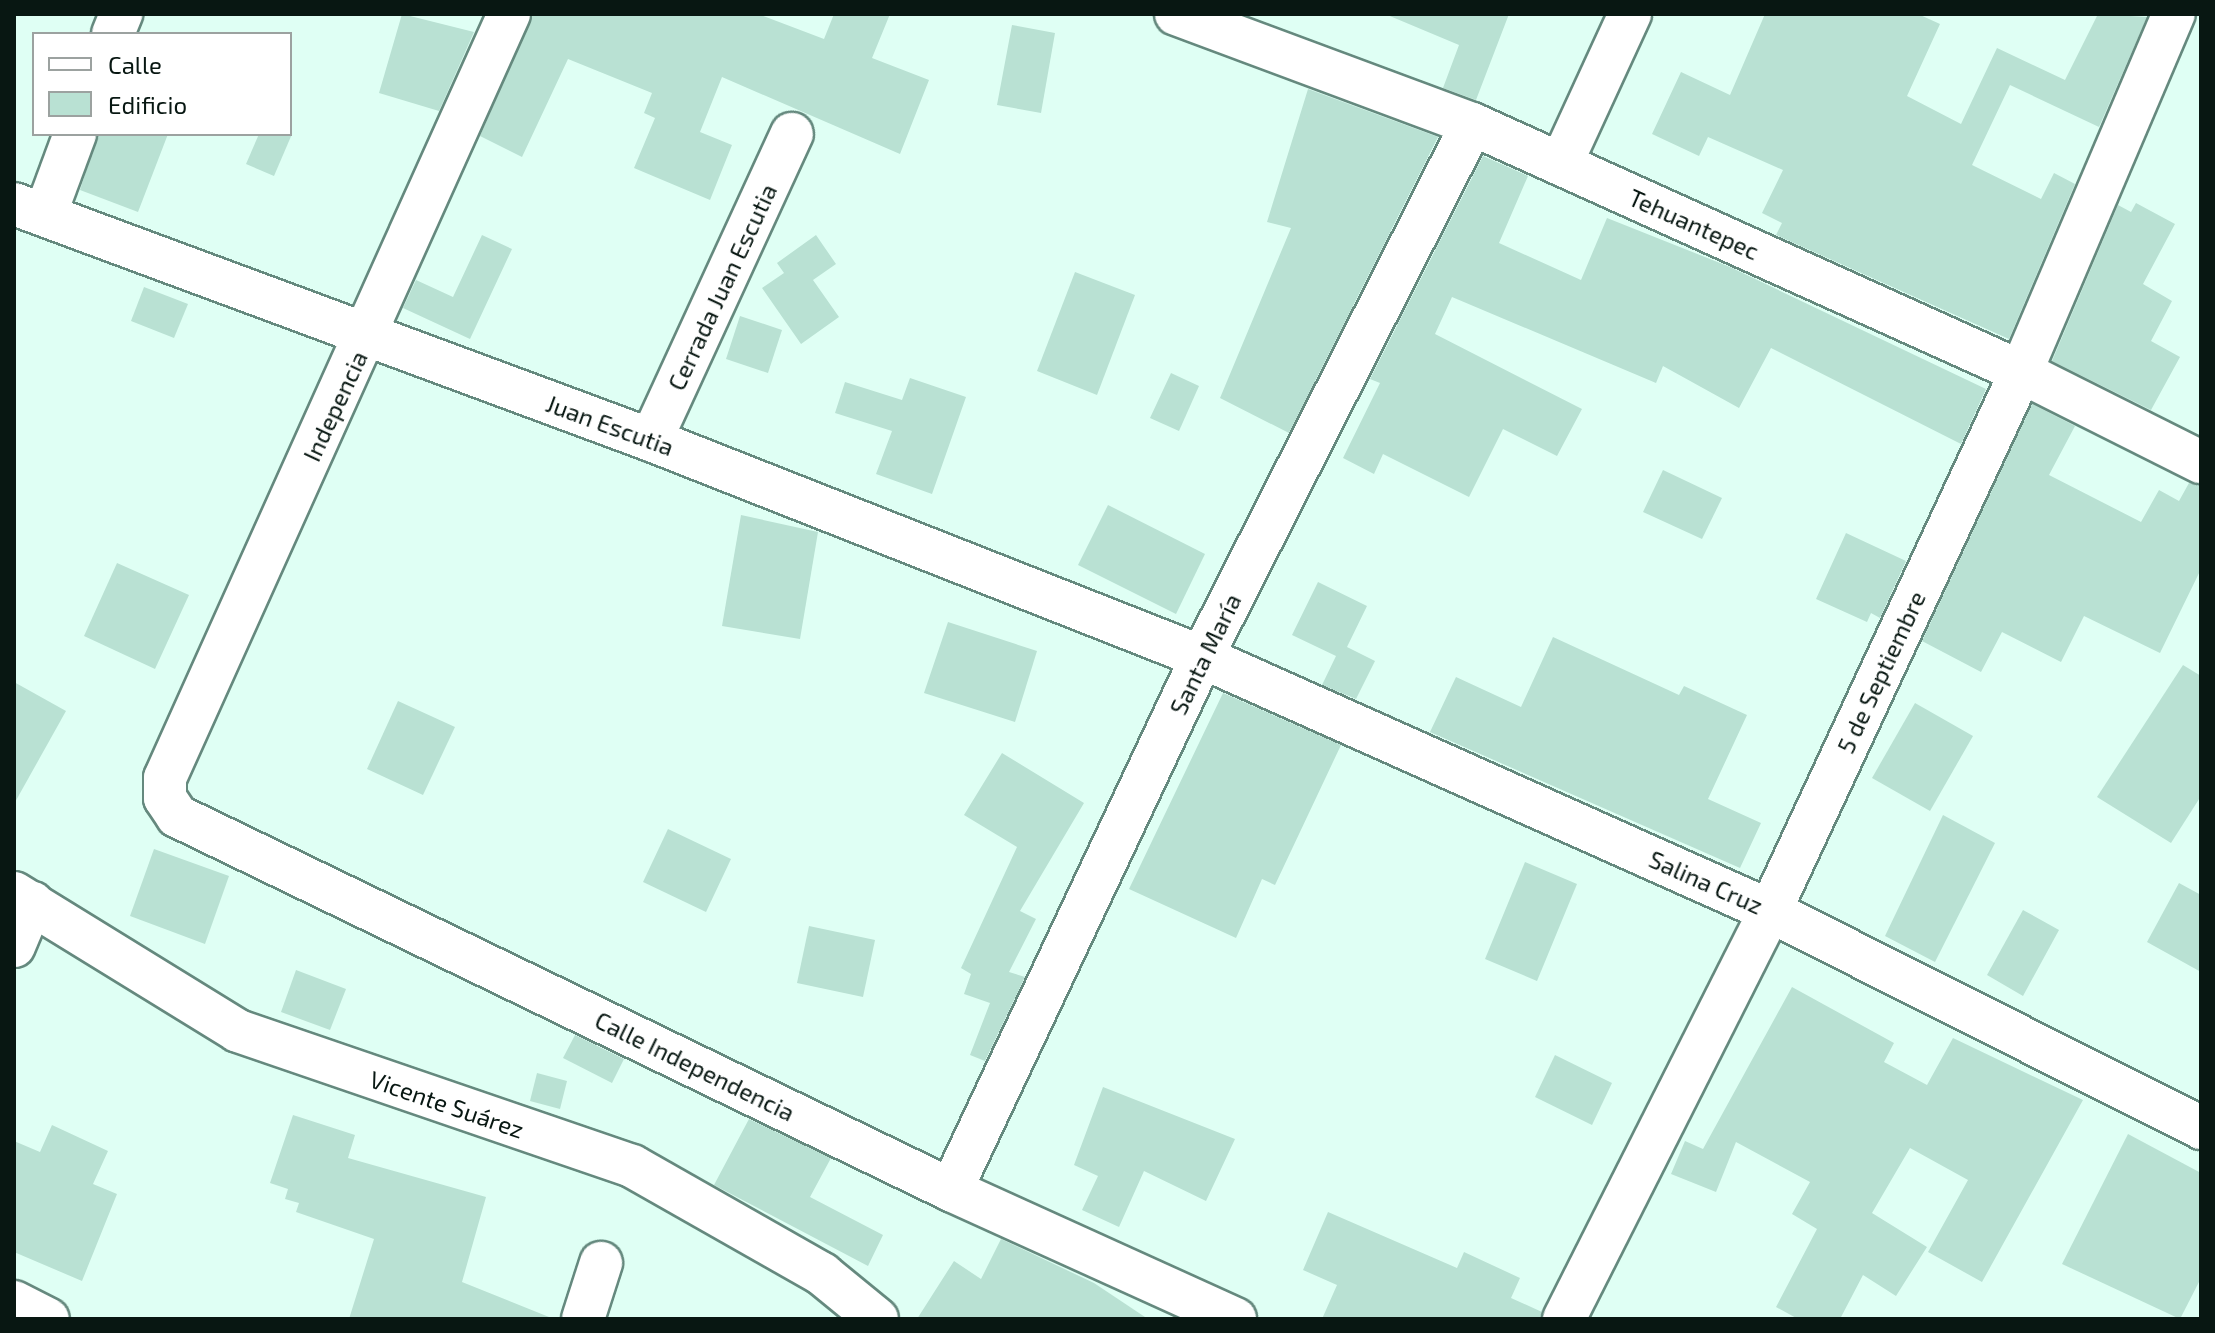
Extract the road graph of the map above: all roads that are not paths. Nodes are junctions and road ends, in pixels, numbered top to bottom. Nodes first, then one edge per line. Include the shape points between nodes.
1 (509, 14) edge
2 (1176, 14) edge
3 (1630, 14) edge
4 (2174, 14) edge
5 (1472, 124) junction
6 (792, 134) dead end
7 (74, 136) edge
8 (1561, 164) junction
9 (29, 210) edge
10 (368, 336) junction
11 (2021, 372) junction
12 (651, 440) junction
13 (2201, 462) edge
14 (1202, 657) junction
15 (165, 798) joint
16 (23, 898) edge
17 (1770, 911) junction
18 (14, 946) edge
19 (2201, 1128) edge
20 (951, 1190) junction
21 (601, 1263) dead end
22 (14, 1302) edge
23 (48, 1319) edge
24 (583, 1319) edge
25 (877, 1319) edge
26 (1235, 1319) edge
27 (1564, 1319) edge

1 - 10 street, Indepencia
2 - 5 street, Tehuantepec
3 - 8 street
4 - 11 street, 5 de Septiembre
5 - 8 street, Tehuantepec
5 - 14 street, Santa María
6 - 12 street, Cerrada Juan Escutia
7 - 9 street
8 - 11 street, Tehuantepec
9 - 10 street, Juan Escutia
10 - 12 street, Juan Escutia
10 - 15 street, Indepencia via 165,778
11 - 13 street, Tehuantepec
11 - 17 street, 5 de Septiembre
12 - 14 street, Juan Escutia
14 - 17 street, Salina Cruz
14 - 20 street, Santa María
15 - 20 street, Calle Independencia via 177,816
16 - 18 street
16 - 25 street, Vicente Suárez via 238,1031 632,1166 822,1274
17 - 19 street, Salina Cruz
17 - 27 street, 5 de Septiembre
20 - 26 street, Calle Independencia
21 - 24 street
22 - 23 street

